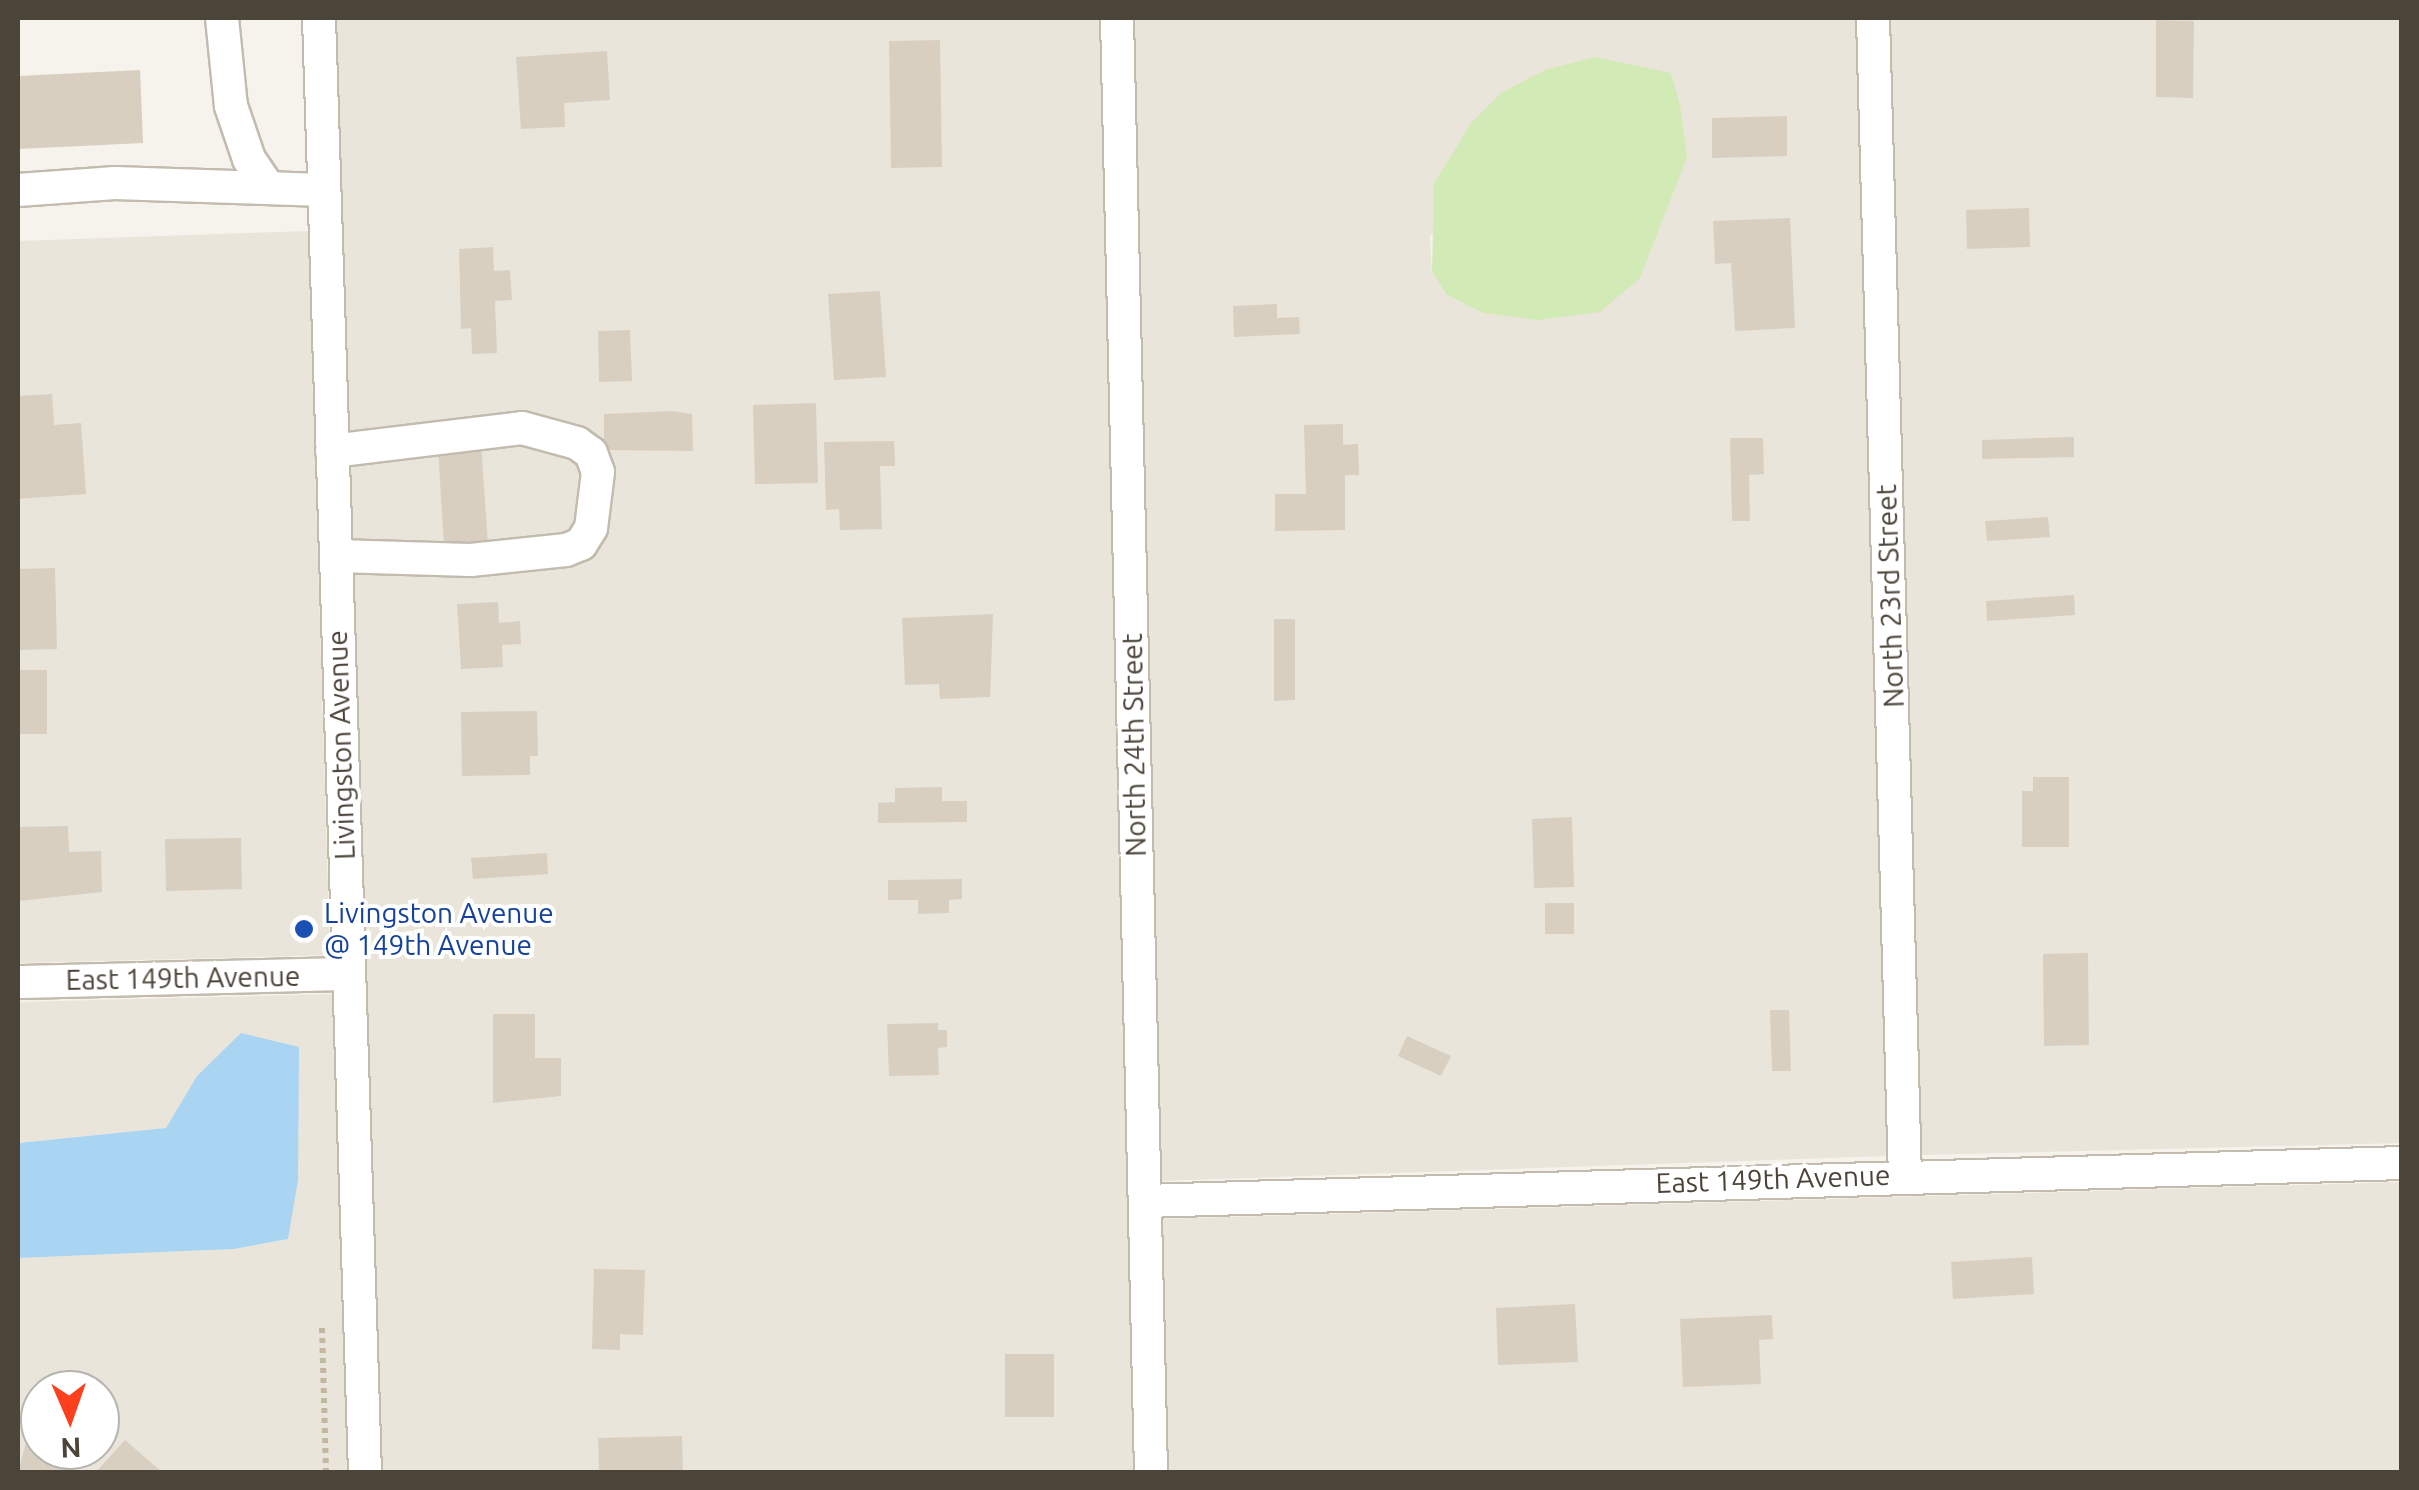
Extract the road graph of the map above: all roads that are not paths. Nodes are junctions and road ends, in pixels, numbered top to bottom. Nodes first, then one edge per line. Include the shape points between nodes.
1 (222, 18) edge
2 (319, 18) edge
3 (1117, 18) edge
4 (1872, 18) edge
5 (267, 186) junction
6 (18, 190) edge
7 (324, 190) junction
8 (332, 451) junction
9 (336, 556) junction
10 (348, 974) junction
11 (18, 982) edge
12 (2402, 1163) edge
13 (1905, 1174) junction
14 (1144, 1200) junction
15 (364, 1472) edge
16 (1151, 1472) edge

1 - 5 street via 231,106
2 - 7 street, Livingston Avenue
3 - 14 street, North 24th Street
4 - 13 street, North 23rd Street
5 - 6 street via 115,183
5 - 7 street
7 - 8 street, Livingston Avenue
8 - 9 street, Livingston Avenue
8 - 9 street via 522,428 577,443 598,472 591,528 582,544 566,550 471,560
9 - 10 street, Livingston Avenue
10 - 11 street, East 149th Avenue
10 - 15 street, Livingston Avenue
12 - 13 street, East 149th Avenue
13 - 14 street, East 149th Avenue
14 - 16 street, North 24th Street

